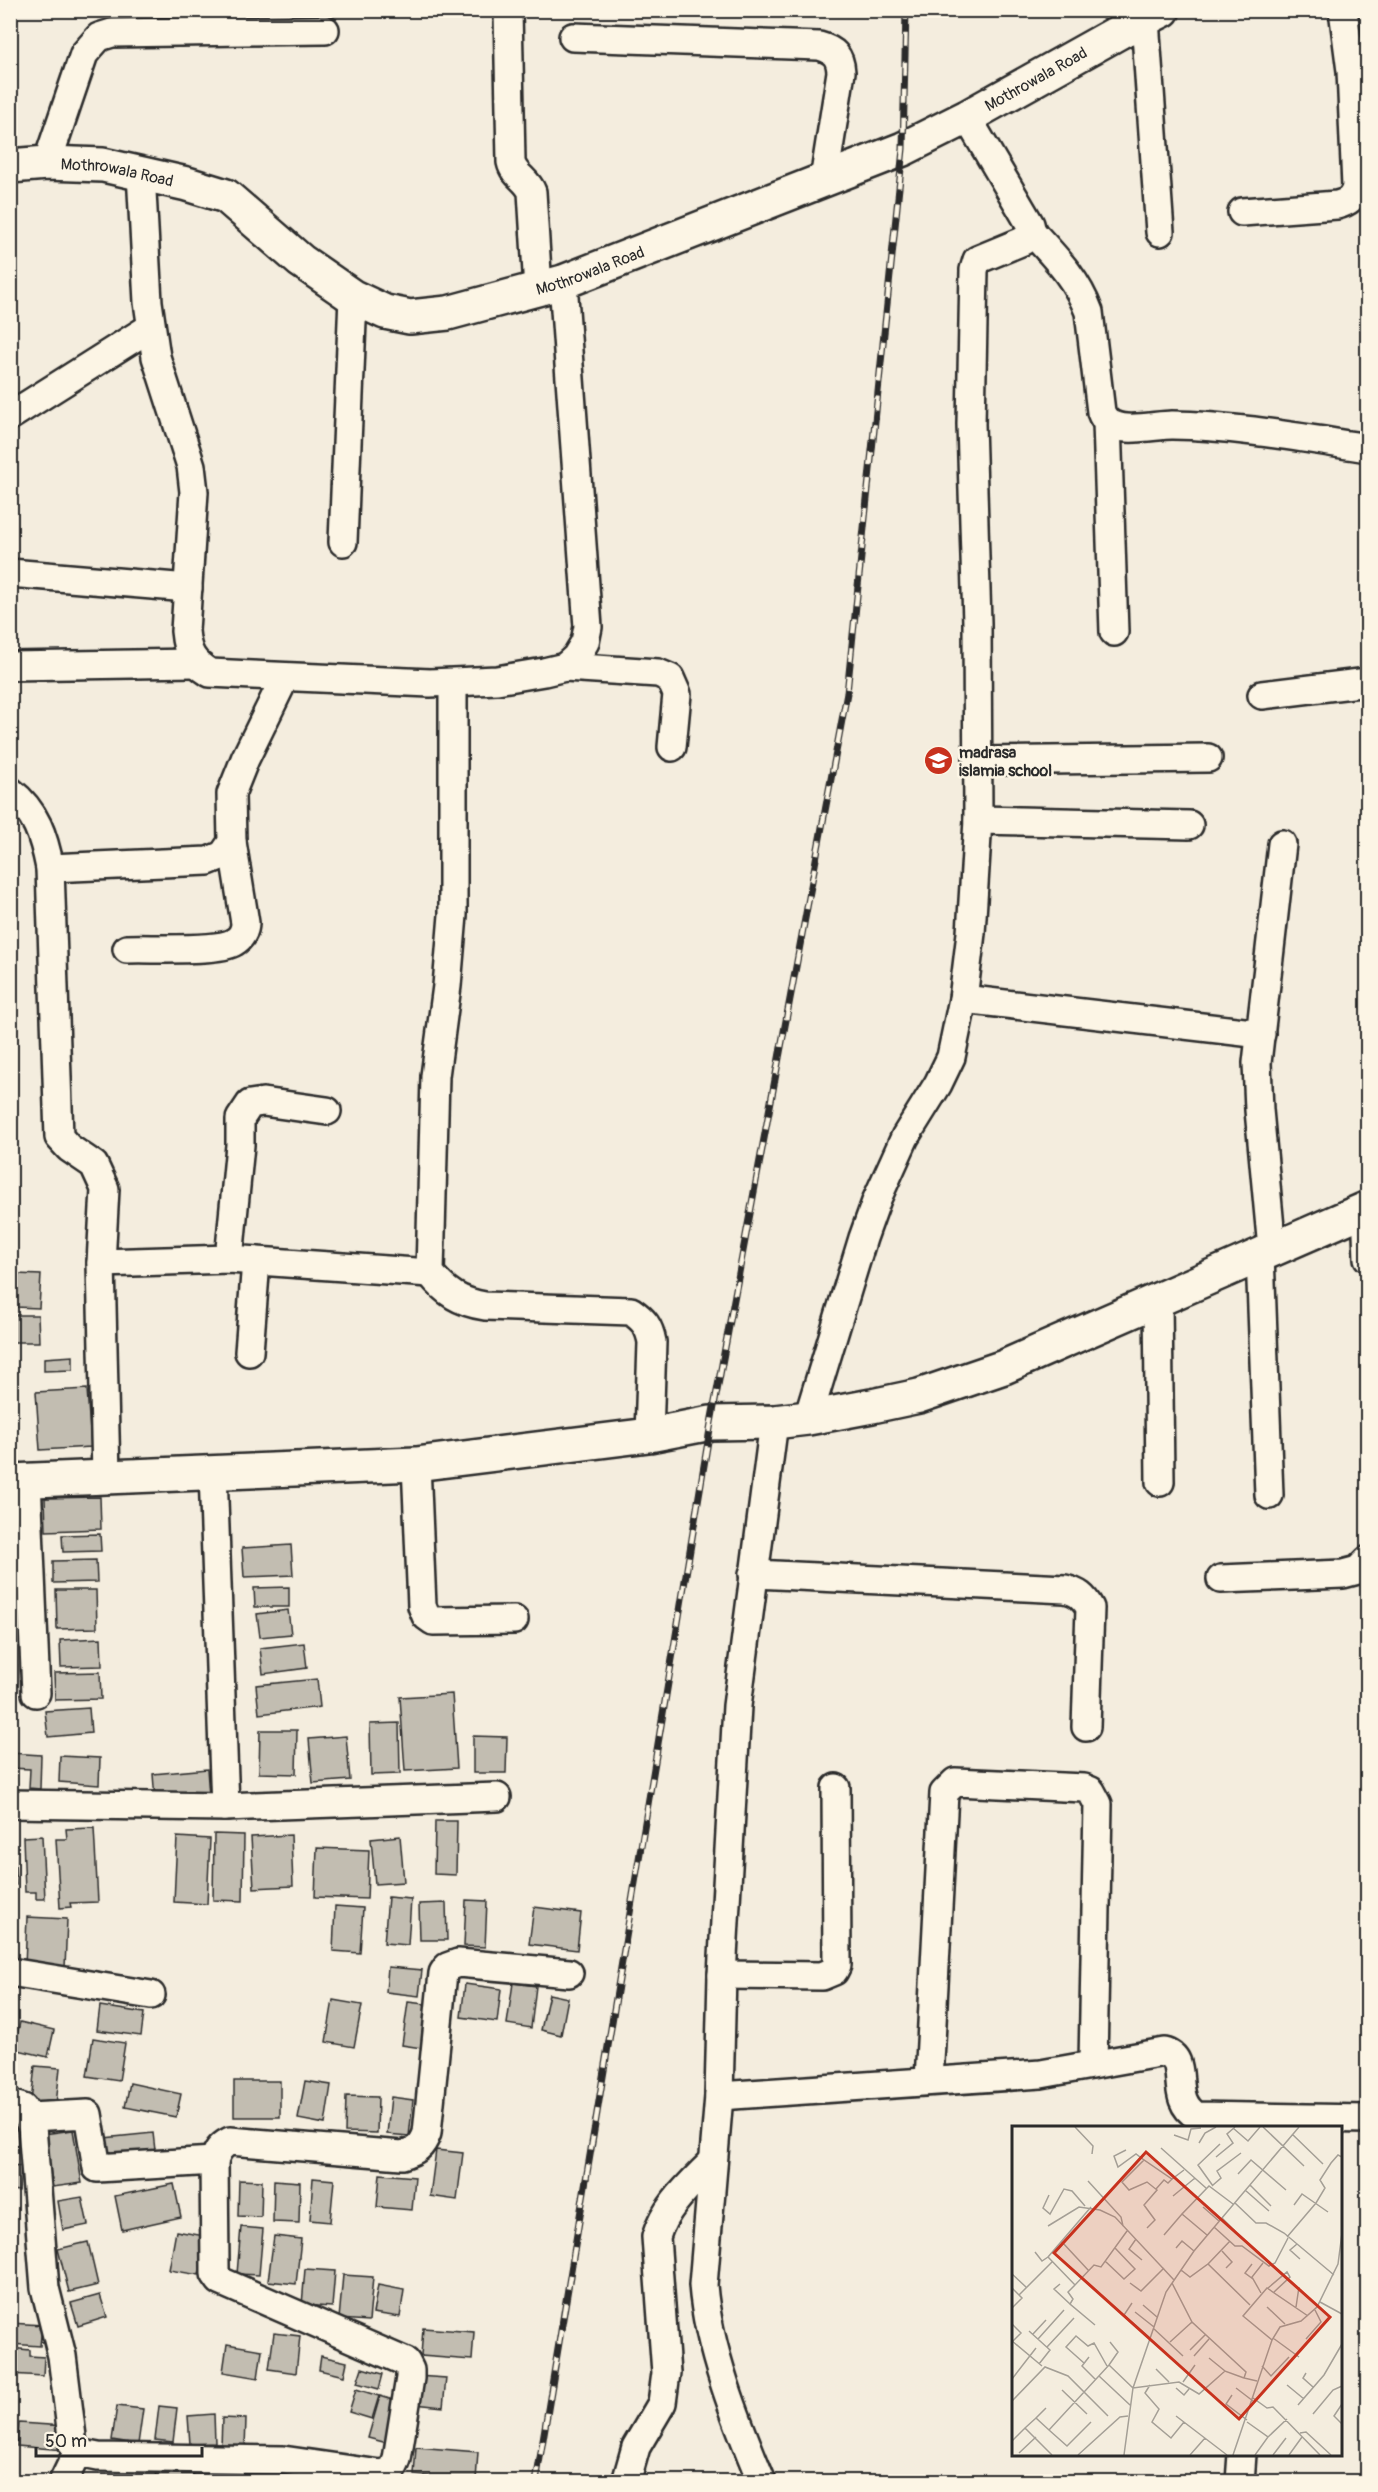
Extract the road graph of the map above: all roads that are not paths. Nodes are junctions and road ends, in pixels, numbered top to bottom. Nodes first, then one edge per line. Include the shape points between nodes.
1 (508, 10) edge
2 (1343, 10) edge
3 (1136, 18) edge
4 (325, 30) dead end
5 (573, 37) dead end
6 (967, 117) junction
7 (47, 163) junction
8 (10, 166) edge
9 (141, 173) junction
10 (824, 180) junction
11 (1242, 212) dead end
12 (1032, 232) junction
13 (1160, 232) dead end
14 (551, 286) junction
15 (353, 297) junction
16 (151, 327) junction
17 (10, 416) edge
18 (1107, 422) junction
19 (1368, 448) edge
20 (343, 542) dead end
21 (10, 573) edge
22 (188, 588) junction
23 (1114, 632) dead end
24 (195, 663) junction
25 (10, 666) edge
26 (565, 667) junction
27 (285, 677) junction
28 (1368, 682) edge
29 (453, 684) junction
30 (1262, 695) dead end
31 (672, 747) dead end
32 (1208, 758) dead end
33 (977, 761) junction
34 (10, 791) edge
35 (978, 820) junction
36 (1189, 825) dead end
37 (232, 842) junction
38 (1282, 843) dead end
39 (50, 868) junction
40 (128, 949) dead end
41 (963, 999) junction
42 (1261, 1034) junction
43 (327, 1111) dead end
44 (1367, 1208) edge
45 (1266, 1252) junction
46 (1368, 1258) edge
47 (229, 1259) junction
48 (256, 1261) junction
49 (100, 1263) junction
50 (430, 1273) junction
51 (1158, 1300) junction
52 (249, 1352) dead end
53 (808, 1418) junction
54 (774, 1422) junction
55 (649, 1435) junction
56 (416, 1464) junction
57 (213, 1473) junction
58 (106, 1476) junction
59 (19, 1480) edge
60 (1160, 1482) dead end
61 (1269, 1495) dead end
62 (1368, 1560) edge
63 (753, 1574) junction
64 (1221, 1579) dead end
65 (514, 1620) dead end
66 (36, 1693) dead end
67 (1086, 1727) dead end
68 (836, 1788) dead end
69 (497, 1797) dead end
70 (10, 1804) edge
71 (225, 1807) junction
72 (10, 1972) edge
73 (569, 1973) dead end
74 (722, 1975) junction
75 (151, 1995) dead end
76 (1093, 2063) junction
77 (929, 2081) junction
78 (718, 2096) junction
79 (20, 2110) edge
80 (1368, 2118) edge
81 (1271, 2122) edge
82 (214, 2161) junction
83 (713, 2161) junction
84 (77, 2452) junction
85 (1242, 2456) edge
86 (63, 2481) edge
87 (626, 2481) edge
88 (762, 2481) edge
89 (1240, 2481) edge

1 - 14 street via 511,162 515,173 532,192
2 - 11 street via 1354,116 1354,197 1337,205
3 - 6 main road, Mothrowala Road
3 - 13 street
4 - 7 street via 112,33 99,37 84,54
5 - 10 street via 831,49 837,55 841,72
6 - 10 main road, Mothrowala Road via 903,149
6 - 12 street
7 - 8 main road, Mothrowala Road
7 - 9 main road, Mothrowala Road via 103,165
9 - 15 main road, Mothrowala Road via 226,196 301,261
9 - 16 street
10 - 14 main road, Mothrowala Road
12 - 18 street via 1065,267 1084,298 1101,412
12 - 33 street via 1023,241 977,260 974,270 971,424
14 - 15 main road, Mothrowala Road via 448,312 410,317 385,312
14 - 26 street via 588,627 585,642
15 - 20 street
16 - 17 street
16 - 22 street via 156,357 191,466 194,514
18 - 19 street via 1119,428 1216,426
18 - 23 street
21 - 22 street
22 - 24 street via 186,650
24 - 25 street
24 - 27 street via 210,673
26 - 29 street
26 - 31 street via 670,678 677,694
27 - 29 street
27 - 37 street via 231,794
28 - 30 street
29 - 50 street via 453,915 435,1076
32 - 33 street
33 - 35 street
34 - 39 street via 35,818
35 - 36 street
35 - 41 street
37 - 39 street via 223,855 208,861
37 - 40 street via 245,923 240,937 224,946
38 - 42 street
39 - 49 street via 58,1131 63,1143 93,1165 102,1180 105,1202
41 - 42 street
41 - 53 street via 951,1057 905,1137 873,1209
42 - 45 street via 1257,1085
43 - 47 street via 263,1102 250,1104 244,1111 240,1119
44 - 45 main road
44 - 46 street
45 - 51 main road
45 - 61 street
47 - 48 street
47 - 49 street
48 - 50 street
48 - 52 street
49 - 58 street
50 - 55 street via 443,1289 470,1304 631,1311 637,1315 650,1329 652,1342
51 - 53 main road via 1004,1367 919,1396
51 - 60 street
53 - 54 main road
54 - 55 main road via 711,1423
54 - 63 street
55 - 56 main road
56 - 57 main road
56 - 65 street via 422,1606 426,1616 433,1621
57 - 58 main road
57 - 71 street
58 - 59 main road
59 - 66 street
62 - 64 street via 1358,1570 1343,1574
63 - 67 street via 1076,1591 1090,1608
63 - 74 street via 737,1707
68 - 74 street via 834,1971 822,1976
69 - 71 street
70 - 71 street
72 - 75 street
73 - 82 street via 458,1963 447,1966 443,1973 427,2133 414,2152 402,2155 230,2141 222,2145
74 - 78 street
76 - 77 street via 1050,2073
76 - 77 street via 1096,1797 1084,1788 955,1782 944,1793
76 - 81 street via 1170,2053 1178,2064 1182,2100 1190,2112 1197,2116
77 - 78 street
78 - 83 street
79 - 82 street via 88,2114 97,2168
79 - 84 street via 32,2127 45,2288 63,2356
80 - 81 street
82 - 84 street via 215,2274 220,2281 406,2362 410,2378 394,2469 380,2474 283,2460 98,2457
83 - 87 street via 668,2211 656,2237 665,2389 656,2417 636,2447
83 - 88 street via 704,2253 705,2312 743,2435
84 - 86 street
85 - 89 street

